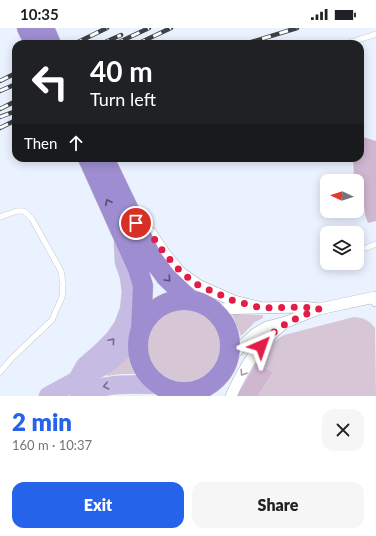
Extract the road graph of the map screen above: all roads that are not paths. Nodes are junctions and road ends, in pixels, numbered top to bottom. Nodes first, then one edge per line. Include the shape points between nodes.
1 (27, 28) edge
2 (44, 28) edge
3 (376, 34) edge
4 (33, 40) edge
5 (49, 40) edge
6 (357, 40) edge
7 (90, 162) edge
8 (105, 162) edge
9 (0, 216) edge
10 (129, 227) junction
11 (376, 244) edge
12 (366, 248) dead end
13 (376, 299) edge
14 (190, 300) junction
15 (262, 308) junction
16 (212, 309) junction
17 (319, 309) junction
18 (286, 322) junction
19 (140, 334) junction
20 (226, 363) junction
21 (0, 372) edge
22 (78, 388) edge
23 (169, 390) edge
24 (48, 396) edge
25 (213, 396) edge
26 (231, 396) edge

1 - 4 highway
2 - 5 highway
3 - 6 lane
10 -> 7 highway
8 - 10 highway
9 - 21 lane via 24,211 32,219 61,271 63,284 62,297 52,320
10 -> 14 highway via 166,277
10 - 15 street via 150,233 182,273 198,285 234,301
10 - 19 highway via 143,286
22 -> 10 main road via 85,366 114,339 123,326 129,310 131,292 124,262
11 - 12 lane
13 - 17 street
14 - 16 highway
14 - 19 highway via 174,301 159,307 148,318
15 - 16 street
15 - 17 street
16 - 20 highway via 222,319 228,331 230,344
17 - 18 street
18 - 20 street via 267,327 255,334
18 -> 26 street via 268,336 239,379
19 - 22 main road
19 - 23 highway via 138,351 142,364 149,376
20 - 23 highway via 215,381 202,389 187,392
20 - 25 highway
23 -> 22 main road via 119,383
22 - 24 main road

